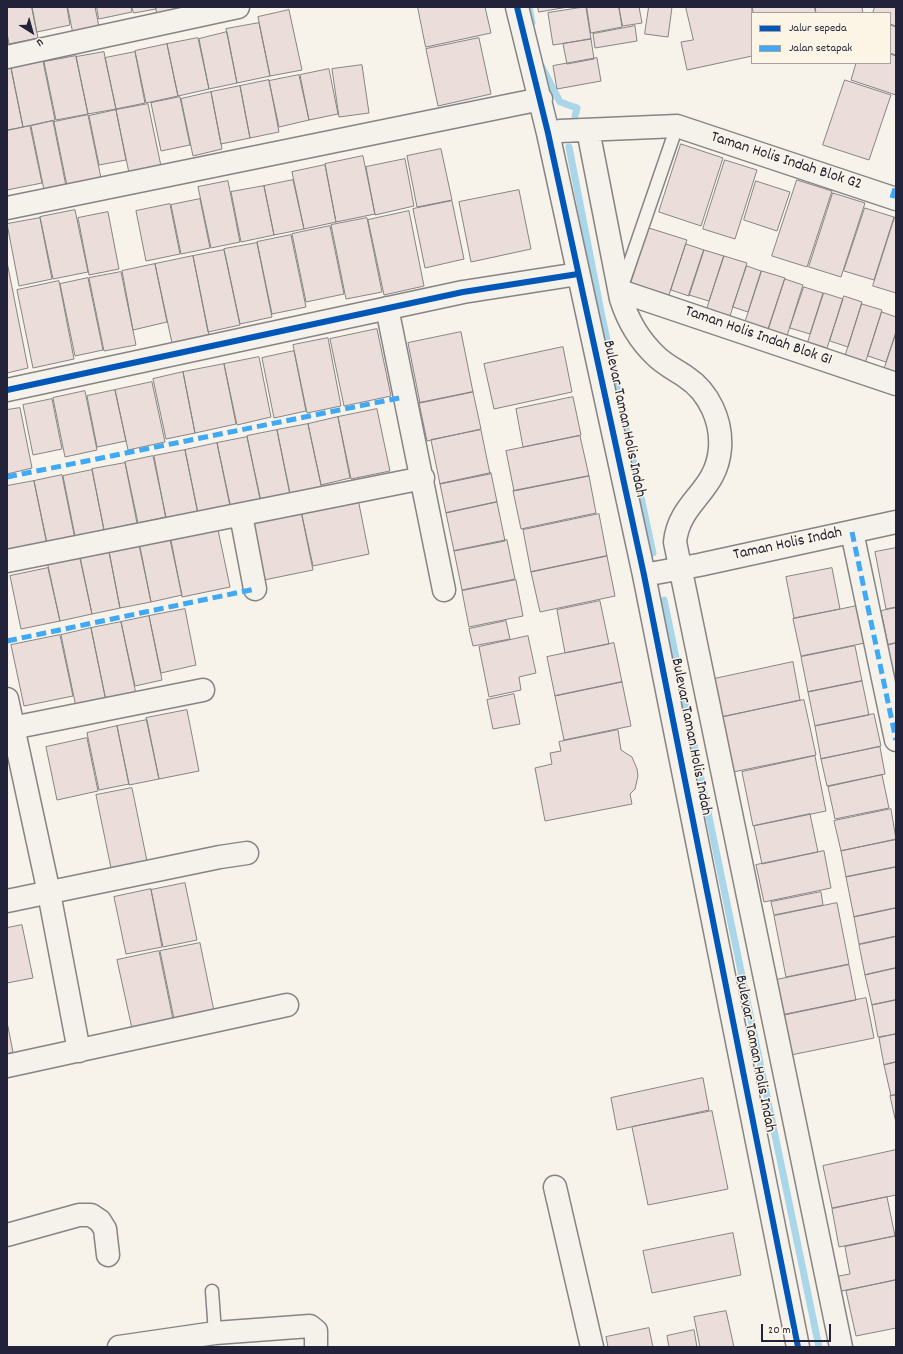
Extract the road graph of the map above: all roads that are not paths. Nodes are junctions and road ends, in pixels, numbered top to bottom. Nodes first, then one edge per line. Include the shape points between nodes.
1 (238, 7) edge
2 (517, 7) edge
3 (7, 57) edge
4 (541, 99) junction
5 (677, 126) junction
6 (588, 130) junction
7 (548, 133) junction
8 (895, 194) edge
9 (7, 208) edge
10 (578, 274) junction
11 (620, 291) junction
12 (387, 308) junction
13 (896, 384) edge
14 (7, 390) edge
15 (423, 478) junction
16 (241, 515) junction
17 (896, 522) edge
18 (852, 532) junction
19 (7, 561) edge
20 (680, 568) junction
21 (644, 575) junction
22 (255, 589) dead end
23 (444, 590) dead end
24 (203, 690) dead end
25 (7, 699) edge
26 (10, 729) edge
27 (896, 740) edge
28 (247, 853) dead end
29 (49, 893) junction
30 (7, 901) edge
31 (287, 1005) dead end
32 (80, 1051) junction
33 (7, 1066) edge
34 (555, 1187) dead end
35 (7, 1235) edge
36 (108, 1255) dead end
37 (212, 1291) dead end
38 (216, 1340) edge
39 (119, 1347) edge
40 (316, 1347) edge
41 (592, 1347) edge
42 (798, 1347) edge
43 (841, 1347) edge

1 - 3 street
2 - 4 street, Bulevar Taman Holis Indah
4 - 7 street, Bulevar Taman Holis Indah
4 - 9 street
5 - 6 street
5 - 8 street, Taman Holis Indah Blok G2
5 - 11 lane
6 - 7 street
6 - 11 street, Bulevar Taman Holis Indah
7 - 10 street, Bulevar Taman Holis Indah
10 - 12 street via 463,292
10 - 21 street, Bulevar Taman Holis Indah
11 - 13 street, Taman Holis Indah Blok G1
11 - 20 street, Bulevar Taman Holis Indah via 628,319 639,337 657,358 686,376 701,391 714,410 719,428 720,449 716,469 706,488 687,508 677,528 675,542
12 - 14 street
12 - 15 street
15 - 16 street
15 - 23 street via 433,544
16 - 19 street
16 - 22 street
17 - 18 street, Taman Holis Indah
18 - 20 street, Taman Holis Indah
18 - 27 street
20 - 21 street, Taman Holis Indah
20 - 43 street, Bulevar Taman Holis Indah
21 - 42 street, Bulevar Taman Holis Indah
24 - 26 street
25 - 26 street
26 - 29 street
28 - 29 street
29 - 30 street
29 - 32 street
31 - 32 street
32 - 33 street
34 - 41 street
35 - 36 street via 79,1215 91,1215 100,1221 105,1229
37 - 38 lane
38 - 39 street
38 - 40 street via 310,1326 316,1331

